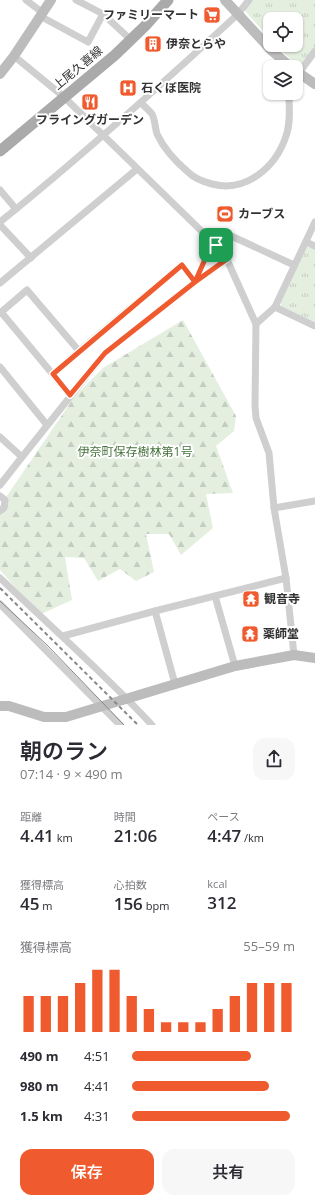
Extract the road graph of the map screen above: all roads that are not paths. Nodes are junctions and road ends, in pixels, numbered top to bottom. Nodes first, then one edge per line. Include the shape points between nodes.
1 (26, 0) edge
2 (51, 0) edge
3 (76, 0) edge
4 (168, 0) edge
5 (224, 0) edge
6 (249, 0) edge
7 (103, 14) junction
8 (238, 14) junction
9 (41, 15) junction
10 (131, 40) junction
11 (315, 52) edge
12 (14, 56) junction
13 (283, 60) edge
14 (303, 63) edge
15 (0, 74) edge
16 (303, 76) edge
17 (315, 84) edge
18 (64, 97) junction
19 (289, 100) edge
20 (141, 103) junction
21 (104, 136) junction
22 (0, 151) edge
23 (137, 169) junction
24 (0, 190) edge
25 (16, 209) junction
26 (315, 222) edge
27 (0, 223) edge
28 (306, 242) junction
29 (216, 245) junction
30 (315, 246) edge
31 (31, 258) junction
32 (227, 259) junction
33 (294, 265) junction
34 (195, 282) junction
35 (0, 283) edge
36 (275, 307) junction
37 (1, 312) edge
38 (256, 324) junction
39 (315, 326) edge
40 (79, 351) junction
41 (0, 367) edge
42 (53, 374) junction
43 (70, 395) junction
44 (47, 425) junction
45 (0, 437) edge
46 (22, 458) junction
47 (0, 485) edge
48 (0, 496) edge
49 (315, 501) edge
50 (274, 508) junction
51 (0, 511) edge
52 (0, 578) edge
53 (286, 578) junction
54 (215, 596) junction
55 (0, 604) edge
56 (155, 611) junction
57 (63, 636) junction
58 (294, 655) junction
59 (315, 658) edge
60 (235, 666) junction
61 (175, 684) junction
62 (128, 699) junction
63 (0, 706) edge
64 (103, 707) junction
65 (120, 725) edge
66 (152, 725) edge

1 - 9 street
2 - 9 street
3 - 7 street
4 - 10 main road, 上尾久喜線
5 - 8 street
6 - 8 street
7 - 9 street via 88,42
7 - 10 street
8 - 13 street
8 - 20 street
9 - 12 street
10 - 18 main road, 上尾久喜線
11 - 14 street
12 - 15 street
12 - 18 street
16 - 17 street
18 - 21 street
18 - 22 main road, 上尾久喜線
19 - 20 street via 287,134 275,158 255,177 240,185 231,186 206,182 188,173 167,151 157,133 153,115
20 - 21 street
21 - 23 street
21 - 25 street
23 - 29 street
23 - 31 street
24 - 25 street
25 - 27 street
26 - 28 street
27 - 31 street
28 - 30 street
28 - 33 street
29 - 32 street
29 - 33 street via 227,234
29 - 34 street via 206,257
31 - 35 street
32 - 34 street
32 - 38 street
33 - 36 street
34 - 40 street via 182,265
34 - 43 street via 105,353
36 - 38 street
36 - 39 street
37 - 40 street via 27,290
37 - 42 street
38 - 50 street via 256,418 269,453
40 - 42 street
41 - 44 street
42 - 43 street
43 - 44 street
44 - 46 street
45 - 46 street
46 - 47 street
48 - 51 street via 5,500 4,508
49 - 50 street
50 - 53 street
52 - 57 street
53 - 54 street
53 - 58 street
54 - 56 street
54 - 60 street
55 - 64 street
56 - 57 street
56 - 61 street
57 - 62 street
58 - 59 street
58 - 60 street
60 - 61 street
61 - 62 street
62 - 64 street
62 - 66 street
63 - 64 street via 55,717
64 - 65 street

